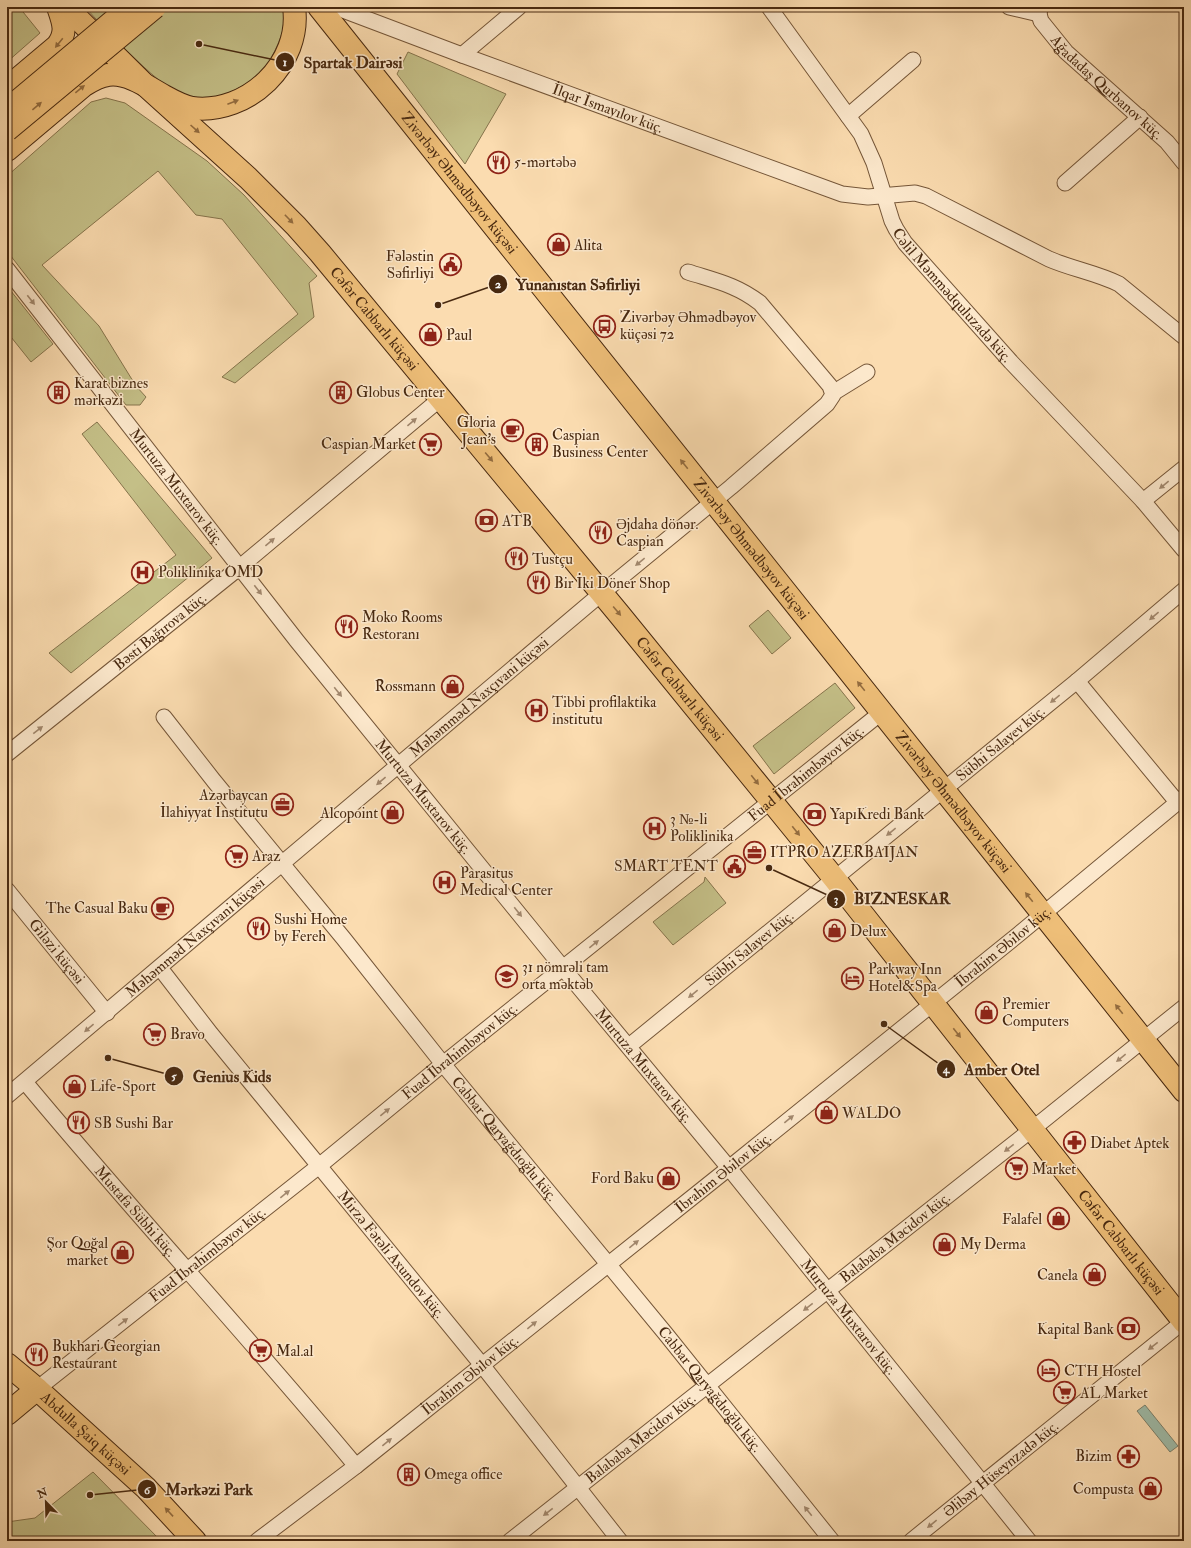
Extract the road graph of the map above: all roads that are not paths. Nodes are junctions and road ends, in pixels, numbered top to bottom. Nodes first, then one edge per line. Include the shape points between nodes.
1 (58, 7) edge
2 (66, 7) edge
3 (130, 7) edge
4 (155, 7) edge
5 (294, 7) edge
6 (319, 7) edge
7 (335, 7) edge
8 (519, 7) edge
9 (769, 7) edge
10 (1009, 7) edge
11 (1040, 11) edge
12 (462, 55) junction
13 (913, 60) dead end
14 (144, 84) junction
15 (7, 88) edge
16 (7, 110) edge
17 (848, 116) junction
18 (1140, 117) junction
19 (7, 130) edge
20 (7, 150) edge
21 (1184, 163) edge
22 (1065, 183) dead end
23 (884, 195) junction
24 (7, 269) edge
25 (688, 272) dead end
26 (1184, 337) edge
27 (867, 372) dead end
28 (833, 393) junction
29 (440, 399) junction
30 (1184, 468) edge
31 (714, 501) junction
32 (1143, 501) junction
33 (1184, 550) edge
34 (240, 567) junction
35 (1184, 590) edge
36 (602, 593) junction
37 (1077, 681) junction
38 (882, 712) junction
39 (164, 716) dead end
40 (7, 754) edge
41 (399, 766) junction
42 (944, 790) junction
43 (1181, 800) edge
44 (772, 801) junction
45 (283, 864) junction
46 (834, 878) junction
47 (7, 890) edge
48 (1043, 914) junction
49 (160, 968) junction
50 (563, 968) junction
51 (933, 1002) junction
52 (1184, 1007) edge
53 (107, 1012) junction
54 (1143, 1040) junction
55 (629, 1046) junction
56 (443, 1064) junction
57 (26, 1082) junction
58 (1184, 1091) edge
59 (7, 1096) edge
60 (1033, 1129) junction
61 (319, 1166) junction
62 (729, 1168) junction
63 (608, 1265) junction
64 (188, 1271) junction
65 (828, 1291) junction
66 (1184, 1321) edge
67 (7, 1364) edge
68 (482, 1365) junction
69 (708, 1386) junction
70 (37, 1389) junction
71 (7, 1414) edge
72 (356, 1466) junction
73 (982, 1484) junction
74 (579, 1488) junction
75 (195, 1541) edge
76 (257, 1541) edge
77 (510, 1541) edge
78 (620, 1541) edge
79 (832, 1541) edge
80 (911, 1541) edge
81 (1029, 1541) edge

1 -> 15 main road via 64,30 63,39
2 - 14 main road
3 - 16 main road, bridge
19 -> 4 main road, bridge
14 -> 5 main road via 176,103 191,108 209,109 238,100 268,81 280,67 293,37 296,23
31 -> 6 main road, Zivərbəy Əhmədbəyov küçəsi
7 - 12 street, İlqar İsmayılov küç.
8 - 12 street
9 - 17 street, Cəlil Məmmədquluzadə küç.
10 - 11 street
11 - 18 street, Ağadadaş Qurbanov küç. via 1047,31 1066,52
12 - 23 street, İlqar İsmayılov küç. via 842,194 868,197
13 - 17 street
20 -> 14 main road via 83,86 97,78 108,74
14 -> 29 main road, Cəfər Cabbarlı küçəsi via 219,150 296,226 342,278
17 - 23 street, Cəlil Məmmədquluzadə küç. via 868,149
18 - 21 street, Ağadadaş Qurbanov küç. via 1167,142
18 - 22 street
23 - 26 street, İlqar İsmayılov küç. via 914,193 926,196 1049,259 1109,279 1119,284
23 - 32 street, Cəlil Məmmədquluzadə küç. via 896,229 905,243 1011,362
24 -> 34 street, Murtuza Muxtarov küç.
25 - 28 street via 748,293 760,303 830,386
27 - 28 street
28 - 31 street, Məhəmməd Naxçıvani küçəsi via 827,404
34 -> 29 street, Bəsti Bağırova küç.
29 -> 36 main road, Cəfər Cabbarlı küçəsi
30 -> 32 street
31 -> 36 street, Məhəmməd Naxçıvani küçəsi
38 -> 31 main road, Zivərbəy Əhmədbəyov küçəsi
32 - 33 street, Cəlil Məmmədquluzadə küç.
40 -> 34 street, Bəsti Bağırova küç.
34 -> 41 street, Murtuza Muxtarov küç.
35 -> 37 street, Sübhi Salayev küç.
36 - 41 street, Məhəmməd Naxçıvani küçəsi
36 -> 44 main road, Cəfər Cabbarlı küçəsi
37 -> 42 street, Sübhi Salayev küç.
37 - 43 street
38 - 42 main road, Zivərbəy Əhmədbəyov küçəsi
38 - 44 street, Fuad İbrahimbəyov küç.
39 - 45 street, Cabbar Qaryağdıoğlu küç.
41 -> 45 street, Məhəmməd Naxçıvani küçəsi
41 -> 50 street, Murtuza Muxtarov küç.
42 -> 46 street, Sübhi Salayev küç.
48 -> 42 main road, Zivərbəy Əhmədbəyov küçəsi
43 - 48 street, İbrahim Əbilov küç.
44 -> 46 main road, Cəfər Cabbarlı küçəsi
50 -> 44 street, Fuad İbrahimbəyov küç.
45 - 49 street, Məhəmməd Naxçıvani küçəsi
45 - 56 street, Cabbar Qaryağdıoğlu küç.
46 - 51 main road, Cəfər Cabbarlı küçəsi
46 -> 55 street, Sübhi Salayev küç.
47 - 53 street, Giləzi küçəsi
48 - 51 street, İbrahim Əbilov küç.
54 -> 48 main road, Zivərbəy Əhmədbəyov küçəsi
49 - 53 street, Məhəmməd Naxçıvani küçəsi
49 - 61 street, Mirzə Fətəli Axundov küç.
50 - 55 street, Murtuza Muxtarov küç.
50 - 56 street, Fuad İbrahimbəyov küç.
51 -> 60 main road, Cəfər Cabbarlı küçəsi
62 -> 51 street, İbrahim Əbilov küç.
52 - 54 street, Balababa Məcidov küç.
53 -> 57 street, Məhəmməd Naxçıvani küçəsi
54 - 58 main road, Zivərbəy Əhmədbəyov küçəsi
54 -> 60 street, Balababa Məcidov küç.
55 - 62 street, Murtuza Muxtarov küç.
61 -> 56 street, Fuad İbrahimbəyov küç.
56 - 63 street, Cabbar Qaryağdıoğlu küç.
57 - 59 street, Məhəmməd Naxçıvani küçəsi
57 - 64 street, Mustafa Sübhi küç.
60 -> 65 street, Balababa Məcidov küç.
60 - 66 main road, Cəfər Cabbarlı küçəsi
64 -> 61 street, Fuad İbrahimbəyov küç.
61 - 68 street, Mirzə Fətəli Axundov küç.
63 -> 62 street, İbrahim Əbilov küç.
62 - 65 street, Murtuza Muxtarov küç.
68 -> 63 street, İbrahim Əbilov küç.
63 - 69 street, Cabbar Qaryağdıoğlu küç.
70 -> 64 street, Fuad İbrahimbəyov küç.
64 - 72 street, Mustafa Sübhi küç.
65 -> 69 street, Balababa Məcidov küç.
65 - 73 street, Murtuza Muxtarov küç.
66 -> 73 street, Əlibəy Hüseynzadə küç.
67 - 70 main road, Abdulla Şaiq küçəsi
72 -> 68 street, İbrahim Əbilov küç.
68 - 74 street, Mirzə Fətəli Axundov küç.
69 - 74 street, Balababa Məcidov küç.
79 -> 69 street, Cabbar Qaryağdıoğlu küç.
70 - 71 main road
75 -> 70 main road, Abdulla Şaiq küçəsi via 146,1488
72 - 76 street, İbrahim Əbilov küç.
73 -> 80 street, Əlibəy Hüseynzadə küç.
73 - 81 street, Murtuza Muxtarov küç.
74 -> 77 street, Balababa Məcidov küç.
74 - 78 street, Mirzə Fətəli Axundov küç.

